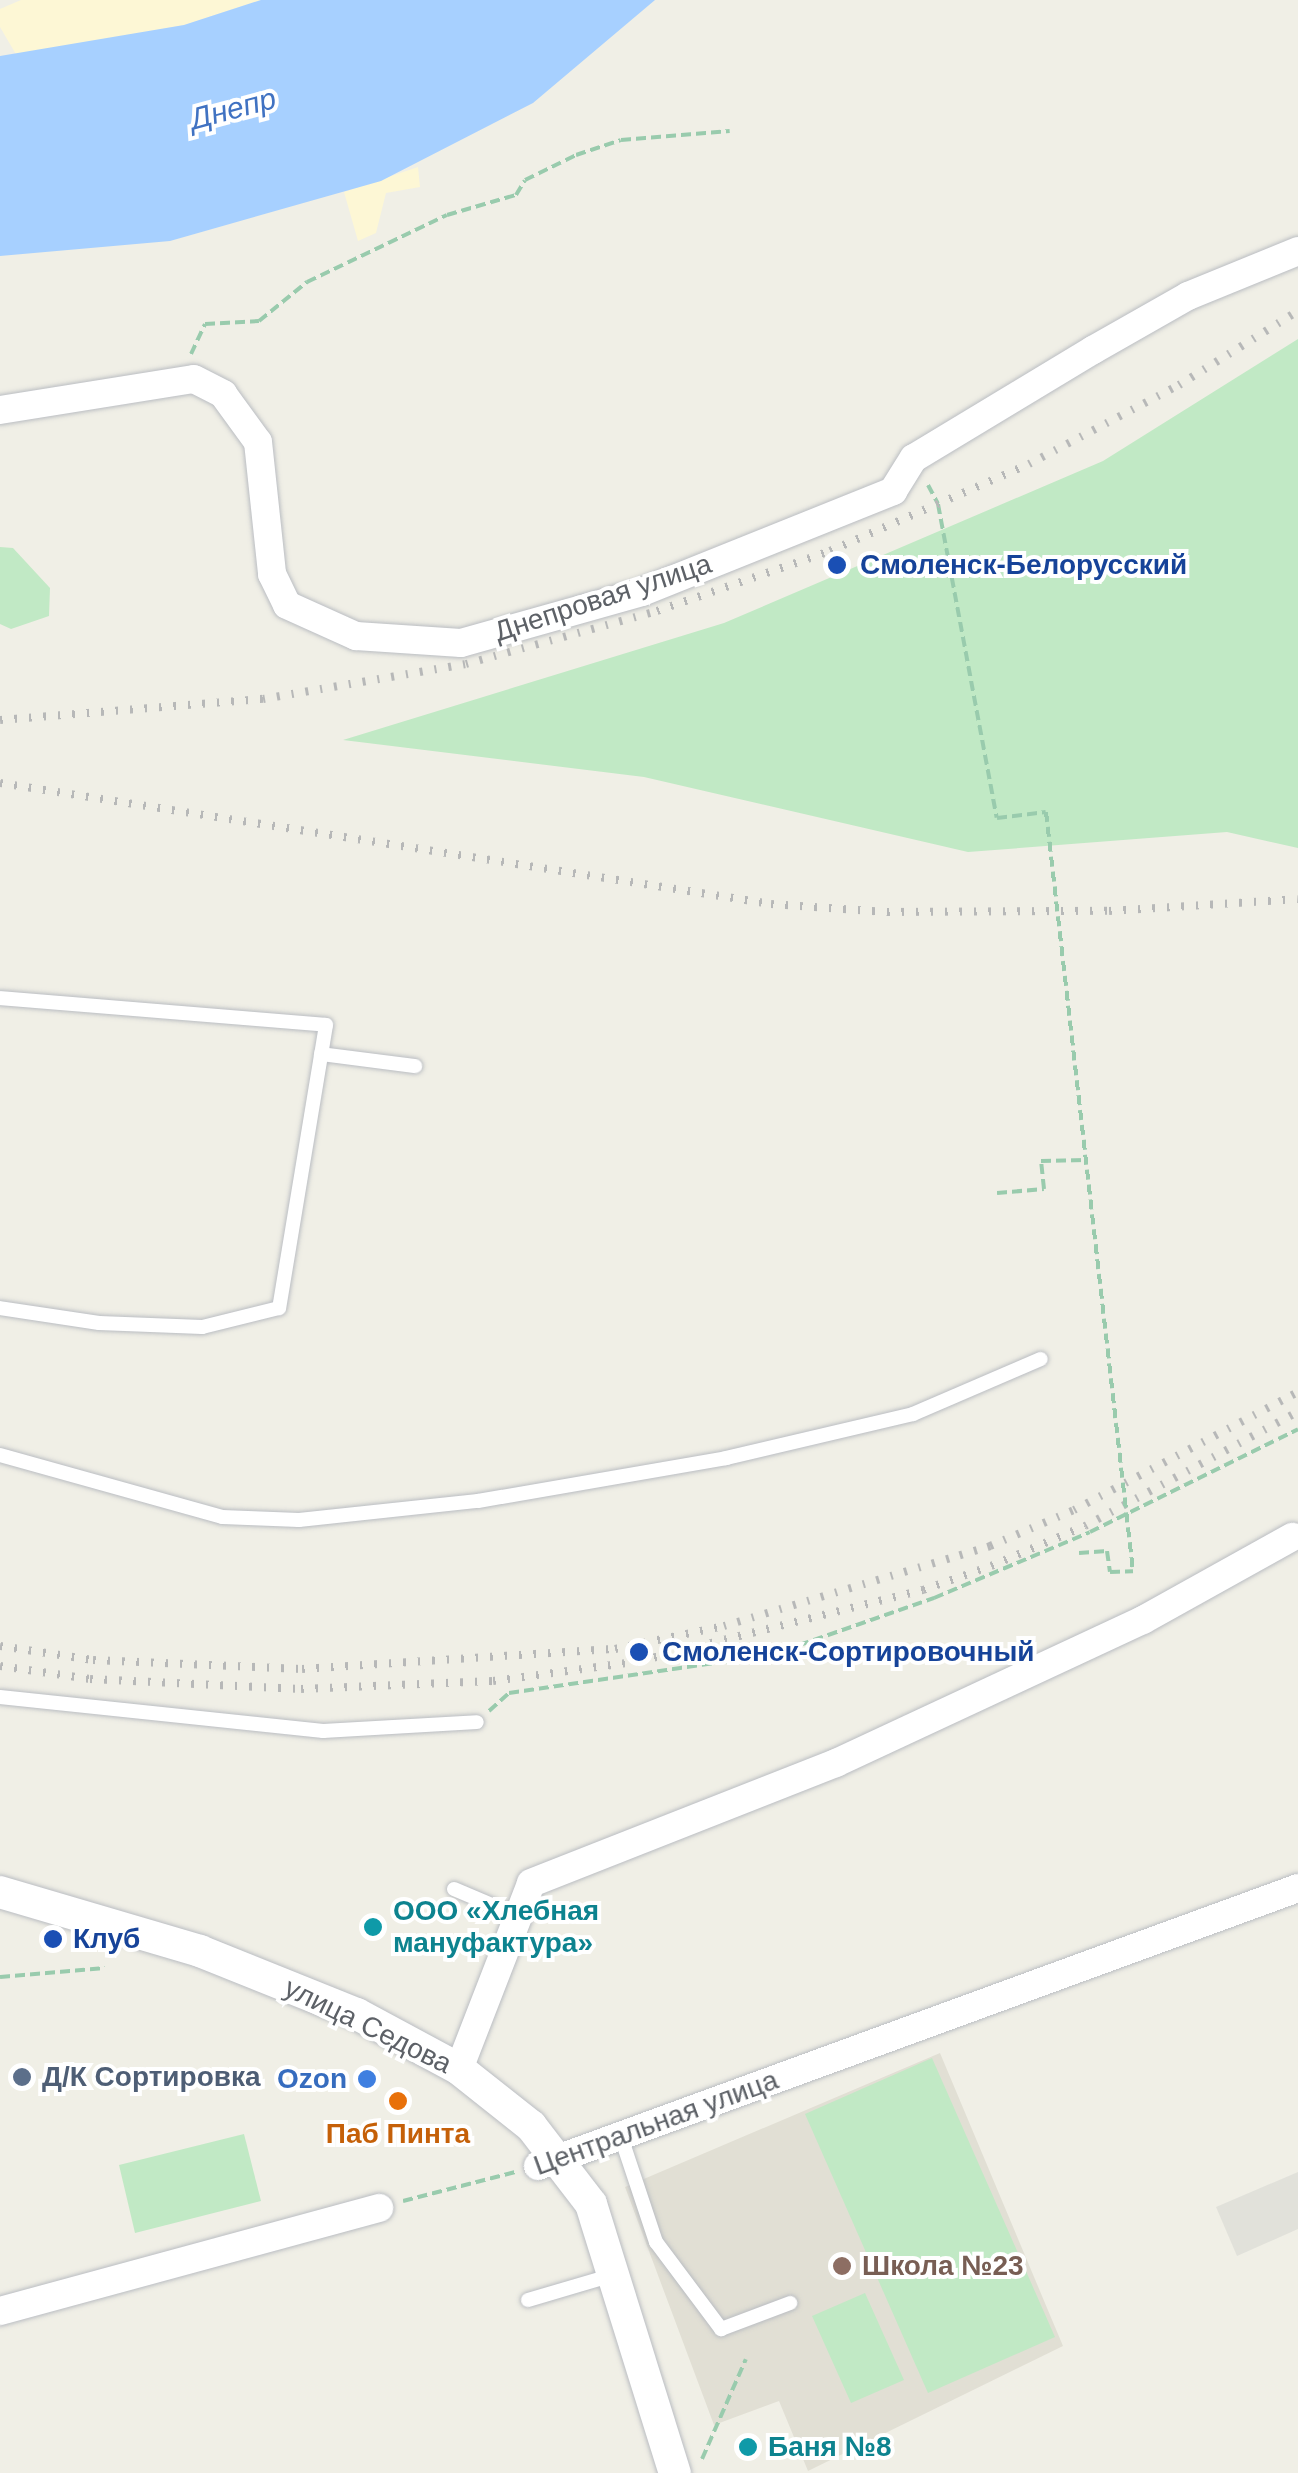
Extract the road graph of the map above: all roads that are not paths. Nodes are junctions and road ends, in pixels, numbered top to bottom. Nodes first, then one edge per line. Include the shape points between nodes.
1 (1298, 251) edge
2 (0, 410) edge
3 (0, 998) edge
4 (321, 1054) junction
5 (415, 1066) dead end
6 (0, 1308) edge
7 (1040, 1359) dead end
8 (0, 1454) edge
9 (1292, 1537) dead end
10 (0, 1698) edge
11 (477, 1722) road end
12 (1298, 1888) edge
13 (454, 1890) dead end
14 (0, 1892) edge
15 (518, 1916) junction
16 (459, 2069) junction
17 (621, 2137) junction
18 (548, 2164) junction
19 (379, 2208) road end
20 (614, 2275) junction
21 (528, 2300) dead end
22 (790, 2303) dead end
23 (0, 2311) edge
24 (675, 2473) edge

1 - 2 street, Днепровая улица via 1188,296 914,458 892,491 642,592 460,643 356,636 287,605 272,574 258,442 223,394 194,378
3 - 4 lane via 326,1025
4 - 5 lane
4 - 6 lane via 280,1308 202,1327 99,1323
7 - 8 lane via 913,1414 726,1458 478,1501 299,1520 222,1517
9 - 15 street via 1143,1620 836,1763 531,1883
10 - 11 lane via 324,1731
12 - 17 street, Центральная улица
13 - 15 lane
14 - 16 street, улица Седова via 200,1951 357,2014
15 - 16 street
16 - 18 street, улица Седова via 532,2126
17 - 18 street, Центральная улица
17 - 22 lane via 656,2242 721,2329
18 - 20 street, улица Седова via 590,2204
19 - 23 street
20 - 21 lane
20 - 24 street, улица Седова

